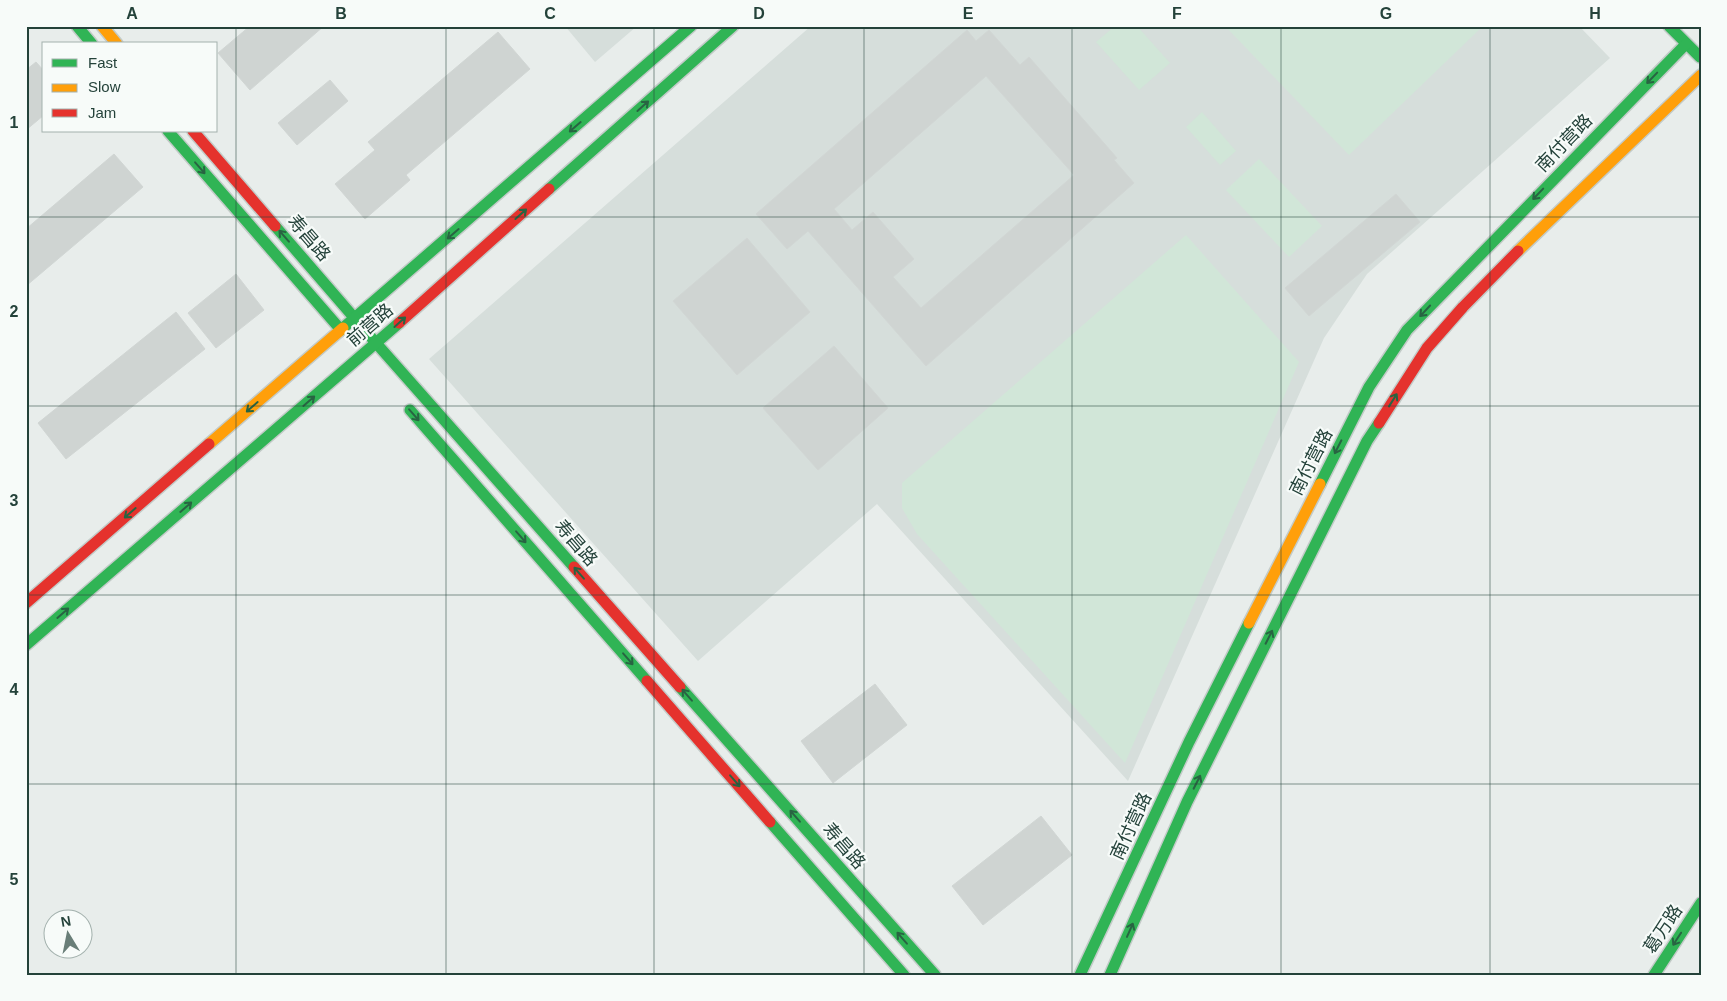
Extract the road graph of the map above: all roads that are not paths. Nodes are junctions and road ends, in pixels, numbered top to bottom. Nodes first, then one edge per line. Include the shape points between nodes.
1 (77, 26) edge
2 (102, 26) edge
3 (691, 26) edge
4 (733, 26) edge
5 (1669, 26) edge
6 (90, 42) edge
7 (116, 42) edge
8 (1686, 44) junction
9 (1701, 58) edge
10 (1701, 74) edge
11 (169, 132) edge
12 (194, 132) edge
13 (316, 273) junction
14 (301, 285) junction
15 (312, 316) dead end
16 (355, 318) junction
17 (341, 332) junction
18 (311, 342) dead end
19 (376, 343) junction
20 (338, 350) dead end
21 (302, 363) junction
22 (336, 364) dead end
23 (323, 388) junction
24 (401, 400) dead end
25 (26, 603) edge
26 (26, 645) edge
27 (1701, 902) edge
28 (904, 975) edge
29 (935, 975) edge
30 (1080, 975) edge
31 (1110, 975) edge
32 (1654, 975) edge

1 - 6 street
2 - 7 street
3 -> 16 street, 前营路
19 -> 4 street, 前营路
5 - 8 street
8 - 9 street
8 -> 30 street, 南付营路 via 1407,330 1369,387 1189,742
31 -> 10 street via 1187,802 1368,441 1400,389 1427,348 1463,307
11 -> 14 street, 寿昌路
13 -> 12 street, 寿昌路
13 - 16 street, 寿昌路
13 - 17 street via 332,301
14 - 15 street
14 - 17 street, 寿昌路
16 - 17 street, 前营路
16 - 19 street, 寿昌路
17 - 20 street
17 - 21 street, 前营路
18 - 21 street
19 - 23 street, 前营路
29 -> 19 street, 寿昌路
21 -> 25 street, 前营路
22 - 23 street
26 -> 23 street, 前营路
24 -> 28 street
27 -> 32 street, 葛万路

